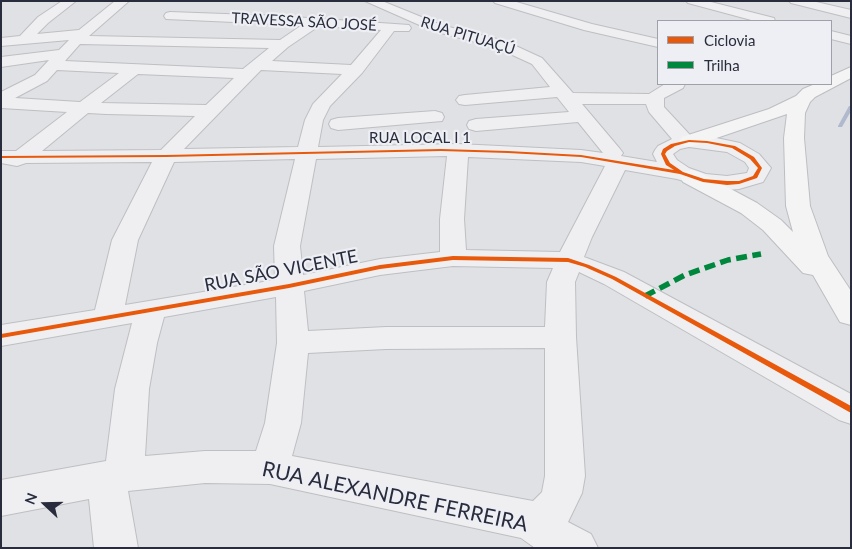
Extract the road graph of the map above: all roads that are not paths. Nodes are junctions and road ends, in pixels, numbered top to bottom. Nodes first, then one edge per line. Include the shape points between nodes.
1 (70, 1) edge
2 (123, 1) edge
3 (189, 1) edge
4 (370, 1) edge
5 (498, 1) edge
6 (692, 1) edge
7 (795, 1) edge
8 (851, 14) edge
9 (249, 19) junction
10 (765, 20) edge
11 (163, 21) junction
12 (316, 23) junction
13 (391, 27) junction
14 (438, 28) junction
15 (1, 34) edge
16 (29, 35) junction
17 (832, 35) edge
18 (80, 37) junction
19 (851, 40) edge
20 (131, 41) junction
21 (1, 42) edge
22 (232, 43) junction
23 (657, 43) edge
24 (283, 44) junction
25 (57, 60) junction
26 (1, 62) edge
27 (134, 69) junction
28 (253, 70) junction
29 (356, 70) junction
30 (219, 72) junction
31 (851, 72) edge
32 (832, 82) edge
33 (675, 85) edge
34 (826, 85) edge
35 (832, 85) edge
36 (851, 87) edge
37 (566, 95) junction
38 (1, 99) edge
39 (655, 99) junction
40 (464, 100) dead end
41 (802, 100) junction
42 (1, 103) edge
43 (84, 108) junction
44 (210, 111) junction
45 (583, 116) junction
46 (435, 117) dead end
47 (338, 124) dead end
48 (476, 125) dead end
49 (685, 143) junction
50 (458, 150) junction
51 (308, 152) junction
52 (11, 156) edge
53 (166, 156) junction
54 (616, 158) junction
55 (1, 174) edge
56 (686, 175) junction
57 (453, 258) junction
58 (568, 260) junction
59 (289, 286) junction
60 (842, 292) edge
61 (151, 310) junction
62 (851, 315) edge
63 (108, 316) junction
64 (1, 336) edge
65 (560, 337) junction
66 (293, 343) junction
67 (851, 410) edge
68 (270, 468) junction
69 (115, 477) junction
70 (1, 498) edge
71 (531, 521) junction
72 (116, 548) edge
73 (576, 548) edge

1 - 16 street
2 - 18 street
3 - 11 street
4 - 14 street, RUA PITUAÇÚ
5 - 23 street via 589,28
6 - 10 street
7 - 8 street
9 - 11 street, TRAVESSA SÃO JOSÉ
9 - 12 street, TRAVESSA SÃO JOSÉ
9 - 22 street
11 - 20 street
12 - 13 street, TRAVESSA SÃO JOSÉ
12 - 24 street
13 - 14 street, TRAVESSA SÃO JOSÉ
13 - 29 street
14 - 37 street, RUA PITUAÇÚ via 500,44 537,61
15 - 16 street
16 - 18 street
16 - 21 street
17 - 19 street
18 - 20 street
18 - 25 street
20 - 22 street
22 - 24 street
22 - 30 street
24 - 28 street
25 - 26 street
25 - 27 street
25 - 38 street via 41,78
27 - 30 street
27 - 43 street
28 - 29 street
28 - 30 street
28 - 44 street
29 - 51 street via 322,104 314,120
31 - 32 main road
33 - 39 street
34 - 41 main road
35 - 36 main road
37 - 39 street via 607,100
37 - 40 street
37 - 45 street, RUA PITUAÇÚ
39 - 49 street via 659,115
41 - 49 main road via 776,113
41 - 60 main road via 794,122 798,206 809,242
42 - 43 street
43 - 44 street
43 - 52 street
44 - 53 street
45 - 48 street
45 - 54 street, RUA PITUAÇÚ
46 - 47 street
49 - 54 street, RUA LOCAL I 1
49 - 56 street via 665,150 664,159
49 - 56 street, RUA LOCAL I 1 via 724,145 747,154 760,168 759,173 748,180 728,183
50 - 51 street, RUA LOCAL I 1
50 - 54 street, RUA LOCAL I 1
50 - 57 street via 452,219
51 - 53 street, RUA LOCAL I 1
51 - 59 street via 287,246
52 - 53 street, RUA LOCAL I 1
52 - 55 street
53 - 63 street via 125,240
54 - 56 street, RUA LOCAL I 1
54 - 58 street
56 - 60 main road via 727,195 772,225
57 - 58 street, RUA SÃO VICENTE
57 - 59 street, RUA SÃO VICENTE via 380,267
58 - 65 street via 561,282
58 - 67 street, RUA SÃO VICENTE via 614,278
59 - 61 street, RUA SÃO VICENTE
59 - 66 street
60 - 62 main road
61 - 63 street, RUA SÃO VICENTE
61 - 69 street via 141,343
63 - 64 street, RUA SÃO VICENTE
65 - 66 street via 386,338
65 - 71 street via 565,476 555,508 546,516
66 - 68 street via 283,423
68 - 69 street, RUA ALEXANDRE FERREIRA via 205,467
68 - 71 street, RUA ALEXANDRE FERREIRA
69 - 70 street, RUA ALEXANDRE FERREIRA
69 - 72 street
71 - 73 street, RUA ALEXANDRE FERREIRA

